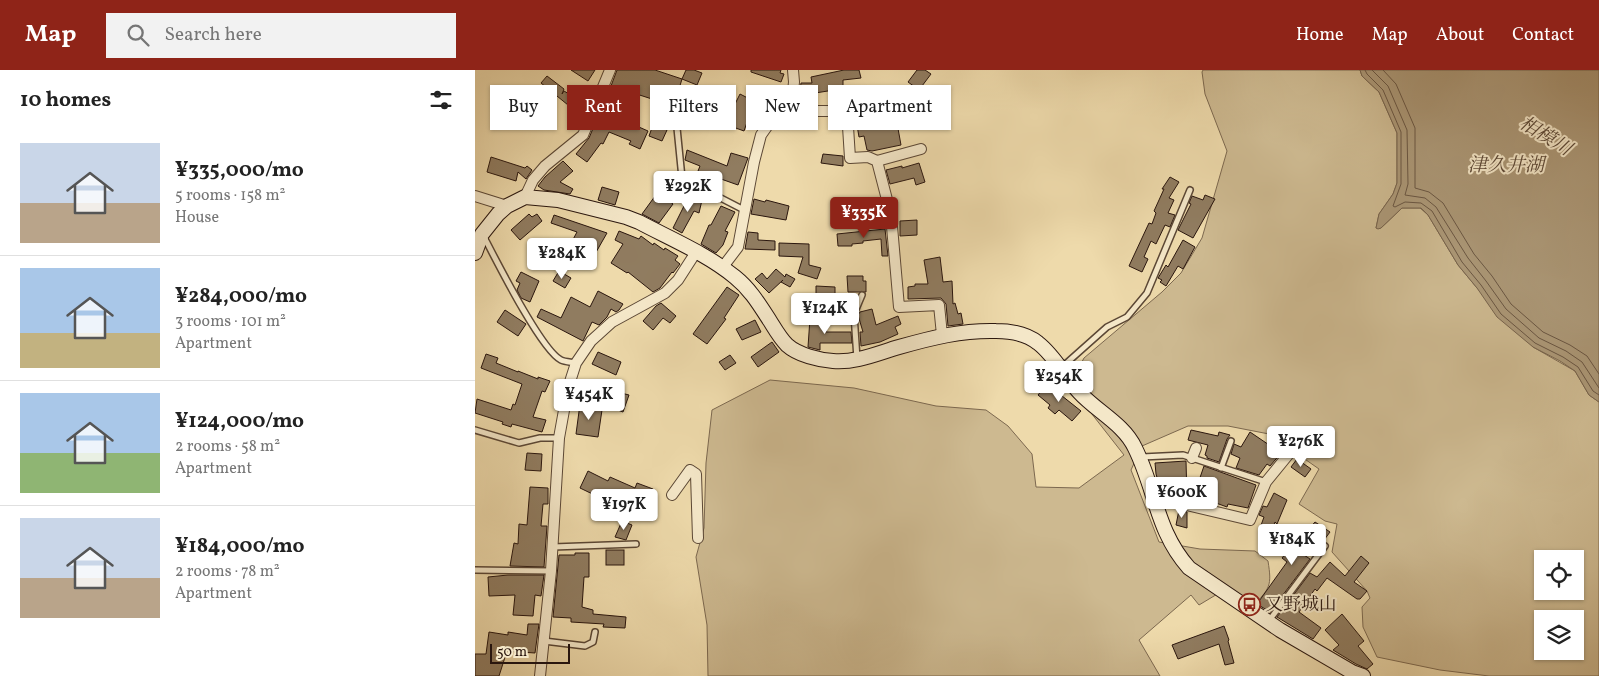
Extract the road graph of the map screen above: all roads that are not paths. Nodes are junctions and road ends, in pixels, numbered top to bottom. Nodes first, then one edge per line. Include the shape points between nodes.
1 (610, 70) edge
2 (793, 70) edge
3 (794, 85) edge
4 (818, 111) edge
5 (677, 130) edge
6 (765, 130) edge
7 (921, 149) dead end
8 (877, 161) junction
9 (1189, 190) dead end
10 (475, 196) edge
11 (525, 198) junction
12 (507, 206) junction
13 (744, 210) junction
14 (482, 234) junction
15 (696, 252) junction
16 (475, 253) edge
17 (722, 268) junction
18 (862, 295) dead end
19 (942, 335) junction
20 (857, 359) junction
21 (576, 363) junction
22 (1060, 368) junction
23 (475, 430) edge
24 (559, 438) junction
25 (1231, 441) dead end
26 (1196, 448) dead end
27 (1288, 455) dead end
28 (1139, 458) junction
29 (1192, 458) junction
30 (1221, 468) junction
31 (1266, 482) junction
32 (672, 495) dead end
33 (1153, 497) junction
34 (698, 538) dead end
35 (636, 544) dead end
36 (1325, 546) dead end
37 (552, 547) junction
38 (475, 570) edge
39 (551, 571) junction
40 (1268, 622) junction
41 (595, 632) dead end
42 (544, 642) junction
43 (540, 676) edge
44 (1363, 676) edge

1 - 11 street via 583,135 545,166 533,180
2 - 3 street
4 - 8 street via 847,112 850,158 868,157
5 - 13 lane via 682,178
6 - 13 street
7 - 8 street
8 - 19 street via 891,215 899,307 939,305
9 - 22 lane via 1147,293 1127,317 1107,326
10 - 12 street
11 - 12 street
11 - 15 street via 558,200 626,217
12 - 14 street
13 - 17 street via 738,247
14 - 16 street
14 - 21 lane via 550,350 561,360
15 - 17 street
15 - 21 street via 678,280 665,293 612,322 591,341
17 - 20 street via 755,296 788,346 815,358 833,361
18 - 20 lane via 854,314
19 - 20 street
19 - 22 street via 984,330 1022,334 1037,342
21 - 24 street
22 - 28 street via 1079,392 1123,431
23 - 24 lane via 519,443
24 - 37 street
25 - 30 lane
26 - 29 street
27 - 31 street
28 - 29 lane via 1183,455
28 - 33 street
29 - 30 lane
30 - 31 lane
31 - 33 street via 1249,520
32 - 34 street via 690,470 696,474
33 - 40 street via 1167,536 1189,568
35 - 37 lane
36 - 40 lane
37 - 39 street
38 - 39 lane
39 - 42 street
40 - 44 street
41 - 42 lane via 593,642 585,646
42 - 43 street

